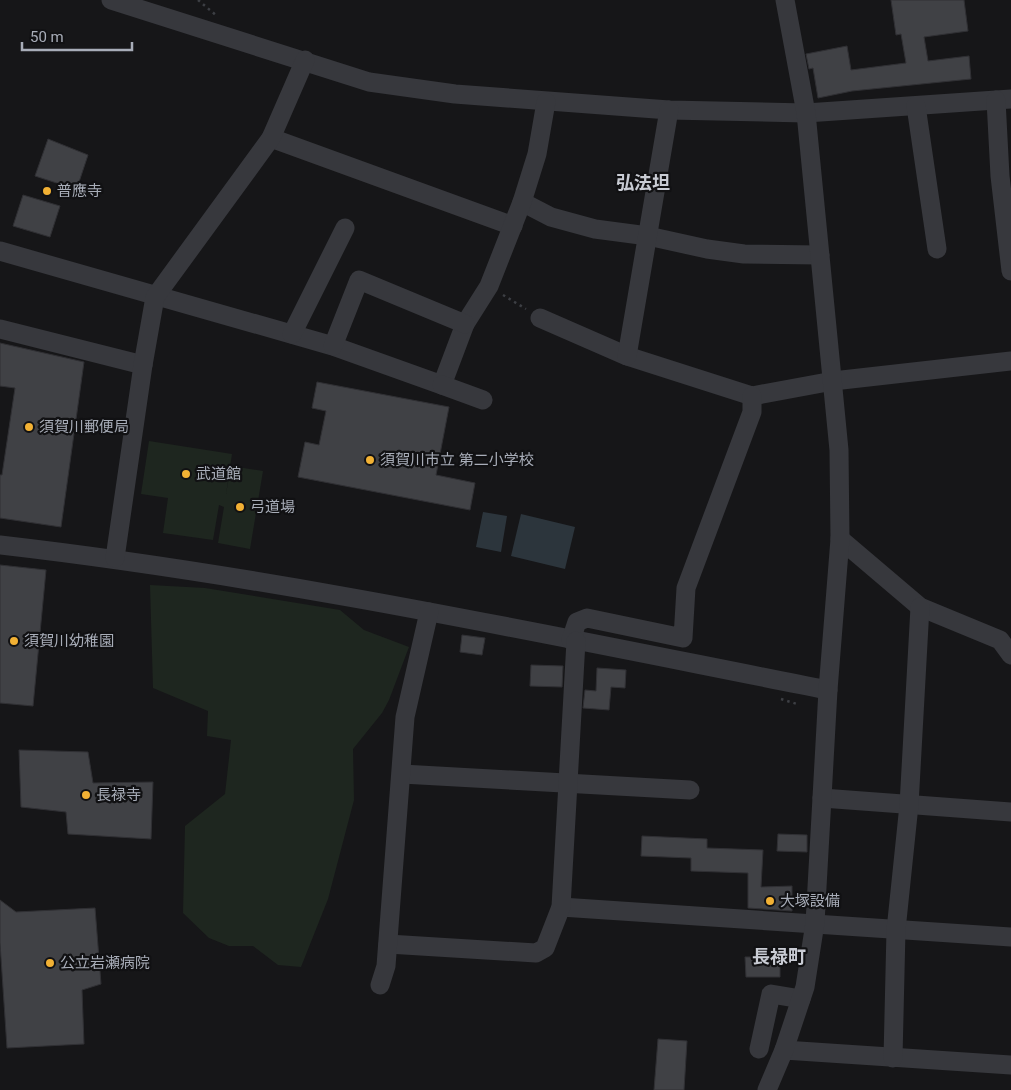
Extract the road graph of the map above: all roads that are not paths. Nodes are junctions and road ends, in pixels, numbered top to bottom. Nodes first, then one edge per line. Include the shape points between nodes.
1 (111, 0) edge
2 (785, 0) edge
3 (306, 60) junction
4 (1004, 99) edge
5 (546, 102) junction
6 (916, 106) junction
7 (669, 110) junction
8 (806, 113) junction
9 (271, 138) junction
10 (522, 202) junction
11 (513, 226) junction
12 (345, 228) dead end
13 (648, 236) junction
14 (937, 249) dead end
15 (0, 251) edge
16 (820, 255) junction
17 (1011, 271) edge
18 (155, 297) junction
19 (540, 318) road end
20 (466, 324) junction
21 (0, 329) edge
22 (292, 334) junction
23 (333, 346) junction
24 (627, 356) junction
25 (1011, 361) edge
26 (143, 366) junction
27 (833, 381) junction
28 (442, 385) junction
29 (752, 396) junction
30 (483, 400) dead end
31 (840, 539) junction
32 (0, 546) edge
33 (115, 558) junction
34 (920, 607) junction
35 (429, 612) junction
36 (574, 640) junction
37 (1011, 655) edge
38 (828, 690) junction
39 (402, 774) junction
40 (566, 783) junction
41 (690, 790) dead end
42 (822, 798) junction
43 (909, 805) junction
44 (1011, 812) edge
45 (561, 907) junction
46 (815, 923) junction
47 (896, 930) junction
48 (1011, 937) edge
49 (388, 944) junction
50 (380, 985) dead end
51 (801, 999) junction
52 (759, 1049) dead end
53 (784, 1050) junction
54 (893, 1058) junction
55 (1011, 1065) edge
56 (767, 1090) edge

1 - 3 street
2 - 8 street
3 - 5 street via 369,82
3 - 9 street
4 - 6 street
4 - 17 street via 1000,176
5 - 7 street
5 - 10 street
6 - 8 street
6 - 14 street
7 - 8 street
7 - 13 street
8 - 16 street
9 - 11 street
9 - 18 street
10 - 11 street
10 - 13 street via 551,217 595,229
11 - 20 street via 489,286
12 - 22 street
13 - 16 street via 744,254
13 - 24 street
15 - 18 street
16 - 27 street
18 - 22 street
18 - 26 street
19 - 24 street
20 - 23 street via 359,280
20 - 28 street
21 - 26 street
22 - 23 street
23 - 28 street
24 - 29 street
25 - 27 street
26 - 33 street
27 - 29 street
27 - 31 street via 839,450
28 - 30 street
29 - 36 street via 752,412 686,588 683,638 587,618 577,622
31 - 34 street
31 - 38 street
32 - 33 street
33 - 35 street
34 - 37 street via 1000,640
34 - 43 street
35 - 36 street
35 - 39 street via 405,717
36 - 38 street
36 - 40 street
38 - 42 street
39 - 40 street
39 - 49 street
40 - 41 street
40 - 45 street
42 - 43 street
42 - 46 street
43 - 44 street
43 - 47 street
45 - 46 street
45 - 49 street via 545,948 536,953
46 - 47 street
46 - 51 street
47 - 48 street
47 - 54 street
49 - 50 street
51 - 52 street via 771,994
51 - 53 street
53 - 54 street
53 - 56 street
54 - 55 street

